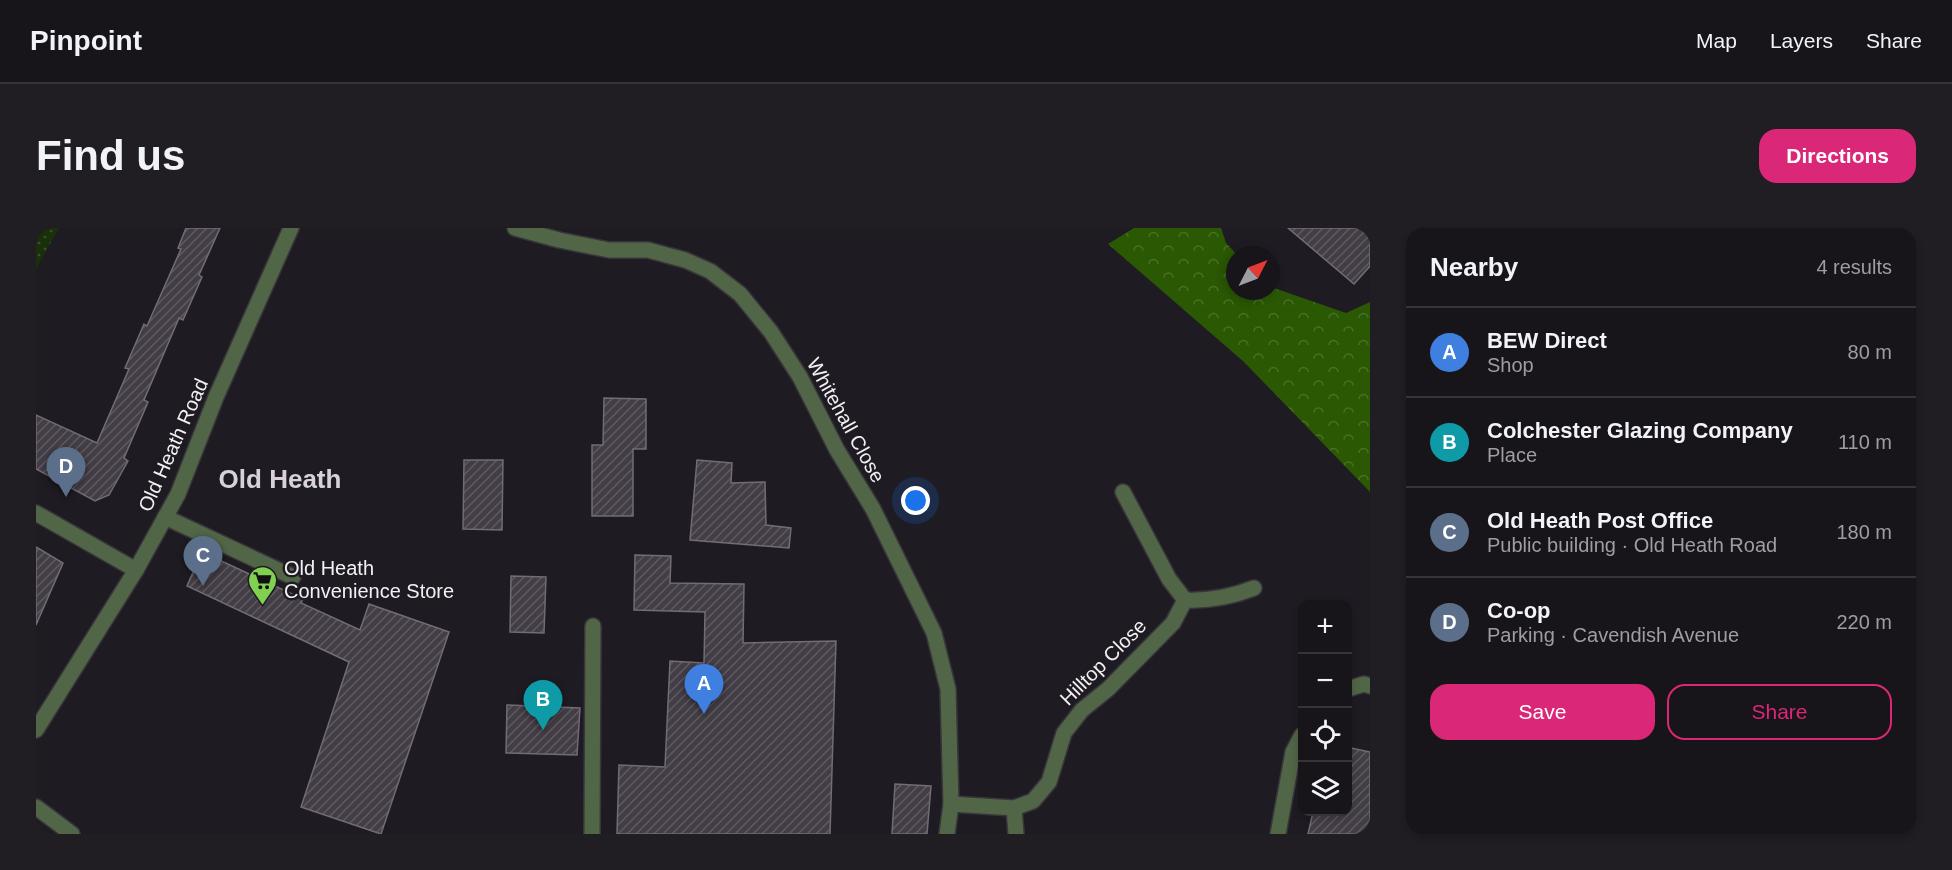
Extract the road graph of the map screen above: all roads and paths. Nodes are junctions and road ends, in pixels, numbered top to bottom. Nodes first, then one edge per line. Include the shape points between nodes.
1 (291, 228) edge
2 (515, 228) edge
3 (1123, 492) dead end
4 (36, 513) edge
5 (165, 517) junction
6 (136, 570) junction
7 (293, 576) dead end
8 (1254, 588) dead end
9 (1185, 600) junction
10 (593, 626) dead end
11 (1368, 681) edge
12 (1352, 687) edge
13 (36, 730) edge
14 (1298, 743) edge
15 (951, 804) junction
16 (36, 807) edge
17 (1014, 808) junction
18 (72, 834) edge
19 (592, 834) edge
20 (947, 834) edge
21 (1016, 834) edge
22 (1278, 834) edge

1 - 5 street, Old Heath Road
2 - 15 street, Whitehall Close via 609,250 648,250 685,260 710,271 740,294 771,332 873,509 934,633 948,689
3 - 9 street via 1169,579
4 - 6 street
5 - 6 street, Old Heath Road
5 - 7 street
6 - 13 street, Old Heath Road
8 - 9 street via 1205,601
9 - 17 street, Hilltop Close via 1173,623 1064,732 1049,782 1033,801
10 - 19 street
11 - 12 street
14 - 22 street
15 - 17 street
15 - 20 street, Whitehall Close
16 - 18 street
17 - 21 street

